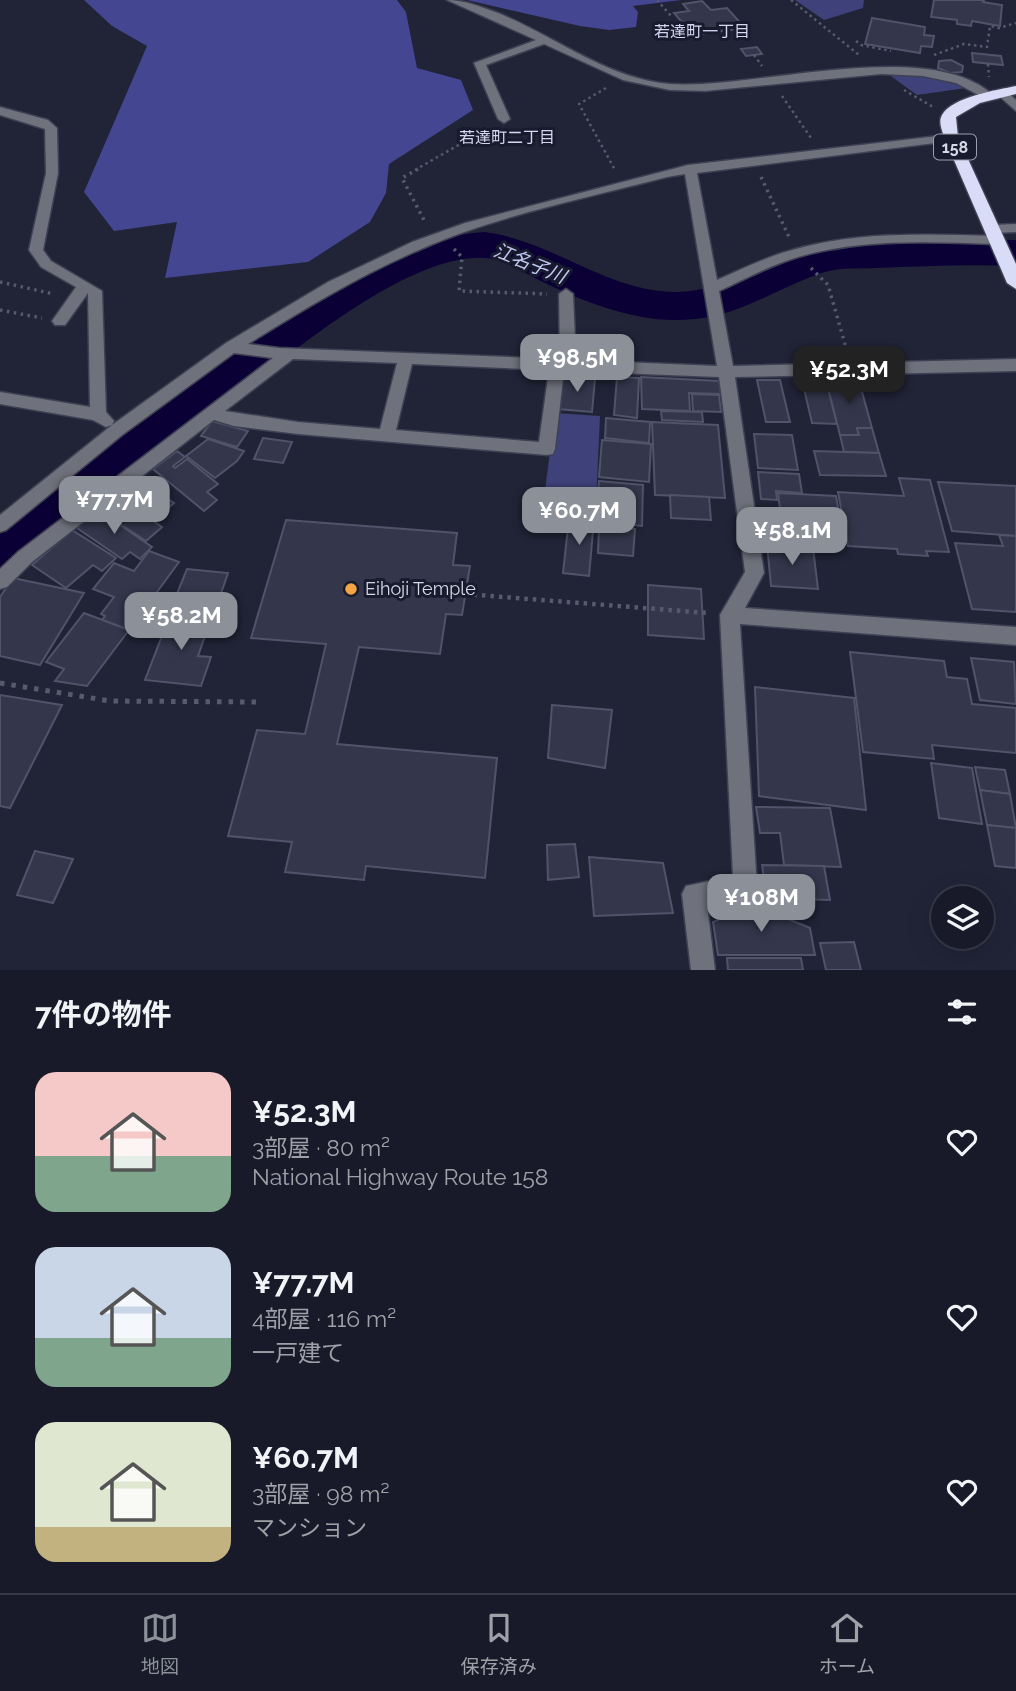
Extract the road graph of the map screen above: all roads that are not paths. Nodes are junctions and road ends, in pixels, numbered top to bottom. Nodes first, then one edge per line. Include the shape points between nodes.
1 (452, 0) edge
2 (545, 40) junction
3 (1002, 93) edge
4 (1016, 107) edge
5 (0, 111) edge
6 (504, 119) road end
7 (951, 137) junction
8 (688, 169) junction
9 (1016, 228) edge
10 (995, 238) junction
11 (1016, 283) edge
12 (85, 285) junction
13 (710, 289) junction
14 (566, 294) road end
15 (60, 321) road end
16 (237, 349) junction
17 (285, 353) junction
18 (406, 358) junction
19 (1016, 365) edge
20 (563, 366) junction
21 (726, 372) junction
22 (0, 398) edge
23 (210, 414) junction
24 (98, 415) junction
25 (116, 431) junction
26 (386, 436) junction
27 (0, 525) edge
28 (0, 580) edge
29 (730, 615) junction
30 (1016, 636) edge
31 (703, 970) edge

1 - 2 street
2 - 3 street via 632,77 673,87 879,71 931,73
2 - 6 street via 480,63
3 - 4 street
3 - 7 highway, 158 via 949,115
5 - 12 street via 51,128 52,173 37,254 46,264
7 - 8 street
7 - 10 highway, 158
8 - 13 street
8 - 16 street via 622,183 398,252 333,285
9 - 10 street
10 - 11 highway, 158
10 - 13 street via 827,247 796,253
12 - 15 street
12 - 24 street via 95,290
13 - 21 street
14 - 20 street
16 - 17 street
16 - 25 street
17 - 18 street
17 - 23 street
18 - 20 street
18 - 26 street
19 - 21 street
20 - 21 street
20 - 26 street via 547,449
21 - 29 street via 755,573
22 - 24 street
23 - 26 street
23 - 28 street
24 - 25 street
25 - 27 street
29 - 30 street
29 - 31 street via 745,886 694,894

